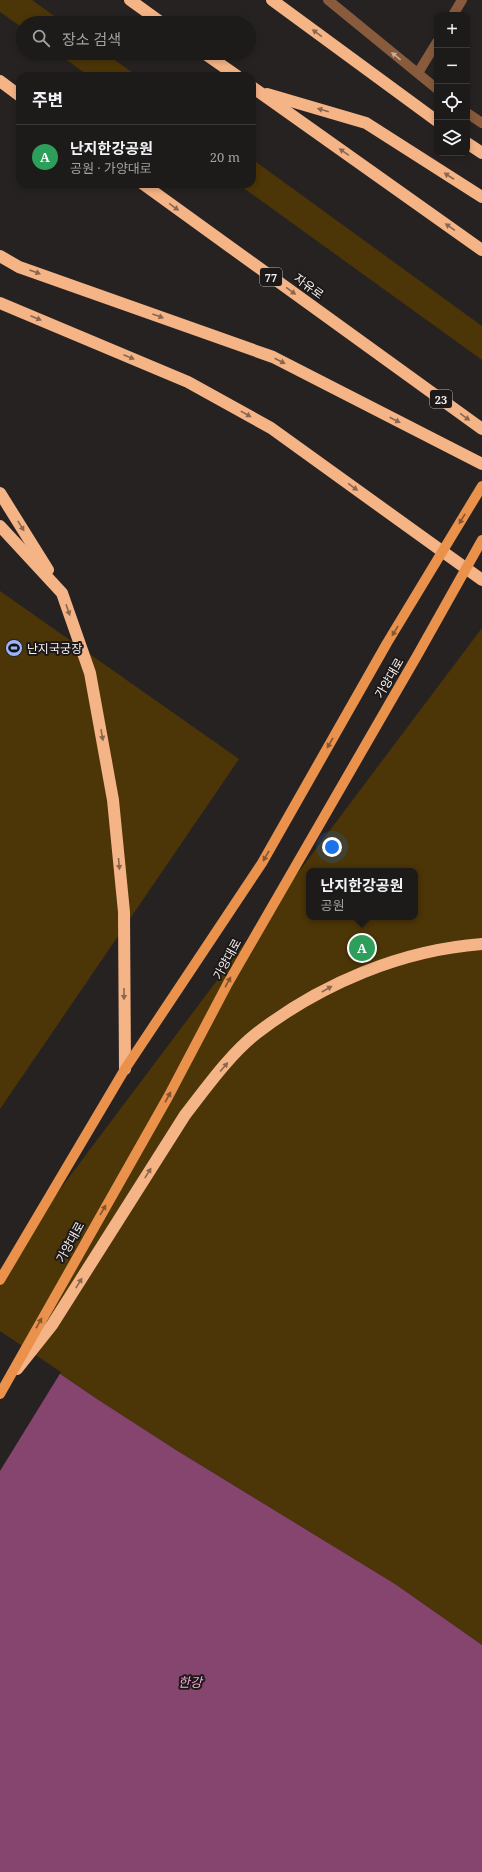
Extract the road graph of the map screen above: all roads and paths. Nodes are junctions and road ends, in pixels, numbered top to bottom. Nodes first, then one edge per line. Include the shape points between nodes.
1 (130, 0) edge
2 (272, 0) edge
3 (328, 0) edge
4 (462, 0) edge
5 (455, 12) edge
6 (152, 16) edge
7 (434, 47) edge
8 (214, 60) edge
9 (231, 72) edge
10 (418, 74) junction
11 (0, 81) edge
12 (434, 87) edge
13 (256, 89) edge
14 (256, 90) edge
15 (16, 93) edge
16 (470, 115) edge
17 (436, 120) edge
18 (482, 123) edge
19 (470, 144) edge
20 (482, 153) edge
21 (149, 188) edge
22 (482, 197) edge
23 (482, 250) edge
24 (0, 256) edge
25 (0, 303) edge
26 (400, 369) joint
27 (482, 429) edge
28 (482, 464) edge
29 (482, 486) edge
30 (0, 493) edge
31 (0, 526) edge
32 (482, 540) edge
33 (482, 580) edge
34 (62, 593) junction
35 (482, 944) edge
36 (125, 1069) junction
37 (0, 1280) edge
38 (6, 1382) junction
39 (0, 1394) edge

1 - 6 highway
17 -> 2 highway
10 -> 3 lane
4 - 5 lane
7 - 10 lane
8 - 9 highway
10 - 12 lane
11 - 15 highway
22 -> 13 highway via 366,122
23 -> 14 highway
16 - 18 lane
19 - 20 highway
21 -> 26 highway, 자유로 / 77
24 -> 28 highway via 19,266 273,357
25 -> 33 highway via 188,382 271,428
26 -> 27 highway, 23
29 -> 36 main road, 가양대로, bridge via 383,650 262,863
30 -> 34 highway
31 - 34 highway
38 -> 32 main road, 가양대로, bridge via 168,1097 228,983
34 -> 36 highway via 90,673 114,800 124,912
38 -> 35 highway, bridge via 52,1325 185,1115 210,1083 256,1034 330,987 364,972 456,946
36 - 37 main road, 가양대로, bridge
38 - 39 main road, 가양대로, bridge

